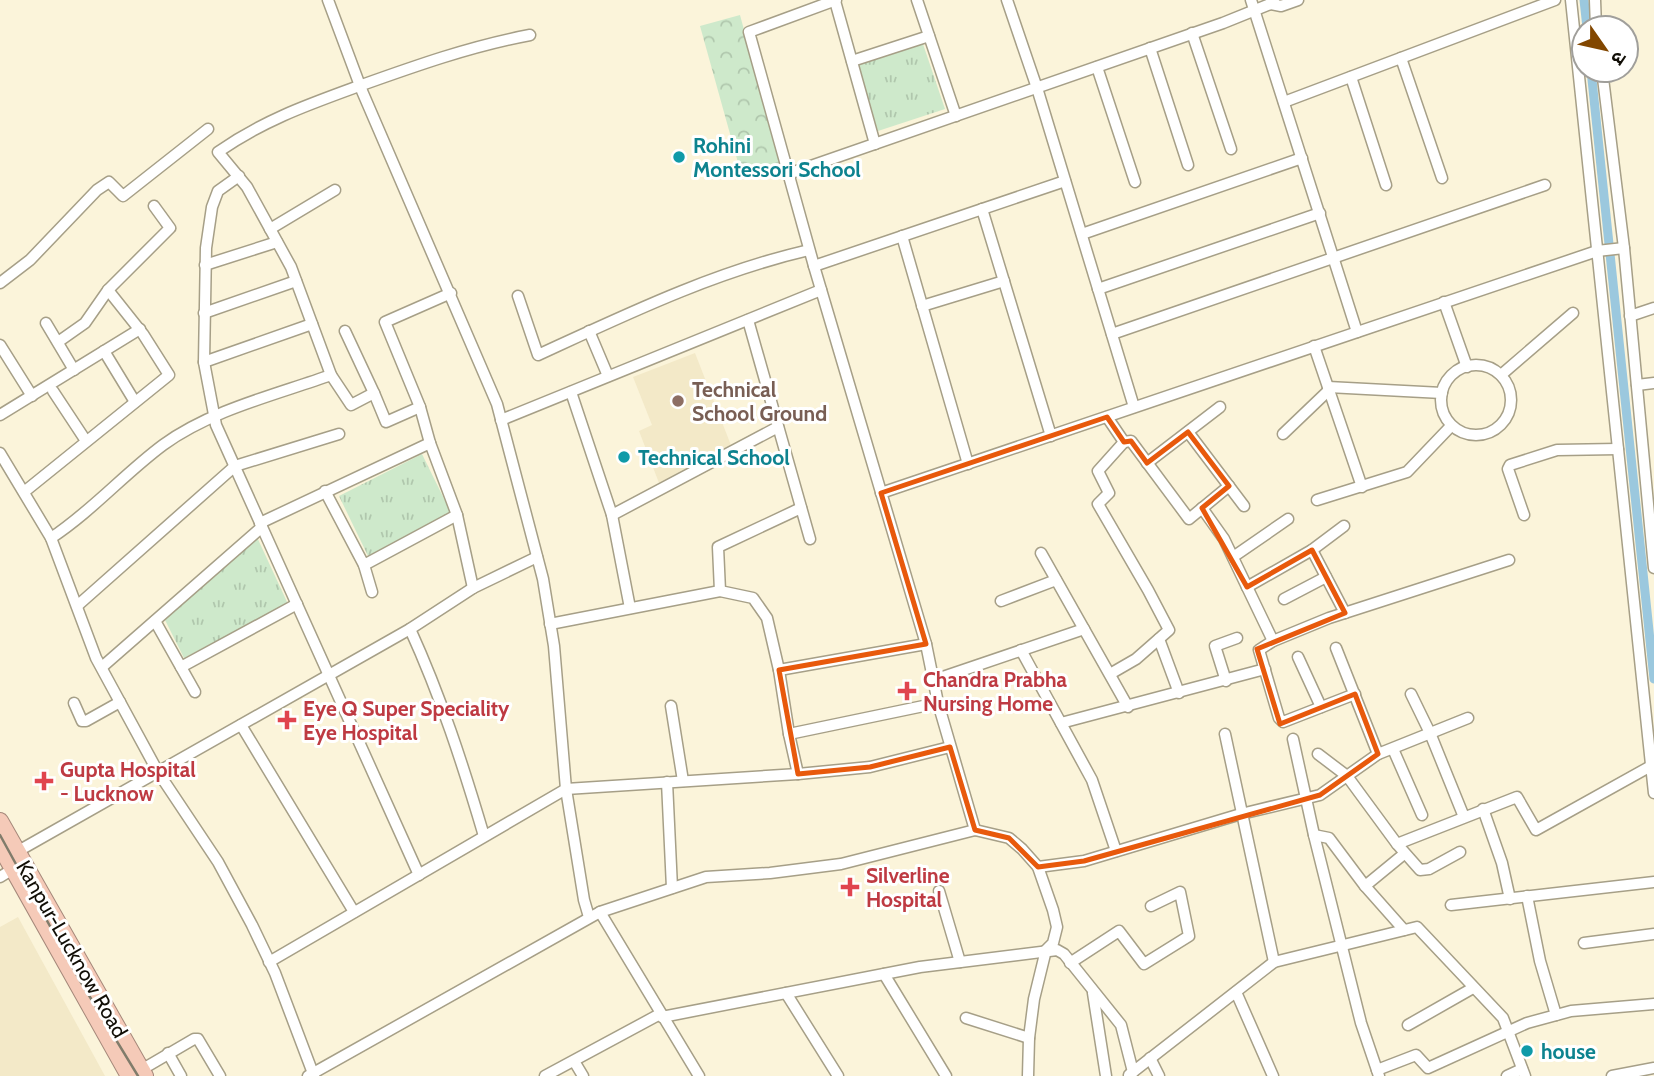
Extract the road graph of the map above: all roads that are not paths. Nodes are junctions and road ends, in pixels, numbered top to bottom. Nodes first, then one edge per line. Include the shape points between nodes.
1 (328, 0) edge
2 (835, 0) edge
3 (917, 0) edge
4 (1007, 0) edge
5 (1298, 0) edge
6 (1555, 0) edge
7 (1571, 0) edge
8 (1272, 2) edge
9 (1253, 5) edge
10 (1192, 33) junction
11 (530, 35) dead end
12 (929, 36) junction
13 (1150, 48) junction
14 (1401, 58) junction
15 (852, 61) junction
16 (1097, 67) junction
17 (1351, 77) junction
18 (1603, 84) edge
19 (360, 86) junction
20 (1037, 88) junction
21 (1284, 102) junction
22 (956, 116) junction
23 (208, 129) dead end
24 (875, 144) junction
25 (1231, 149) dead end
26 (1302, 158) junction
27 (1188, 165) dead end
28 (788, 174) junction
29 (239, 176) junction
30 (1442, 178) dead end
31 (1065, 181) junction
32 (1135, 182) dead end
33 (1386, 185) dead end
34 (1545, 185) dead end
35 (335, 190) dead end
36 (154, 206) dead end
37 (982, 209) junction
38 (1320, 213) junction
39 (270, 229) junction
40 (1082, 234) junction
41 (902, 236) junction
42 (277, 242) junction
43 (1621, 249) junction
44 (809, 250) junction
45 (1599, 251) junction
46 (1334, 259) junction
47 (205, 265) junction
48 (814, 266) junction
49 (296, 281) junction
50 (1004, 281) junction
51 (0, 283) edge
52 (1098, 289) junction
53 (108, 290) junction
54 (821, 290) junction
55 (451, 293) junction
56 (518, 296) dead end
57 (1444, 302) junction
58 (922, 306) junction
59 (1654, 308) edge
60 (205, 313) junction
61 (1573, 313) dead end
62 (1630, 316) junction
63 (748, 320) junction
64 (46, 323) dead end
65 (312, 324) junction
66 (139, 329) junction
67 (345, 331) dead end
68 (589, 331) junction
69 (1357, 332) junction
70 (1112, 334) junction
71 (58, 342) junction
72 (0, 345) edge
73 (1314, 346) junction
74 (104, 352) junction
75 (204, 362) junction
76 (1467, 367) junction
77 (74, 370) junction
78 (331, 375) junction
79 (1501, 375) junction
80 (608, 376) junction
81 (1654, 383) edge
82 (1637, 385) junction
83 (1328, 389) junction
84 (53, 391) dead end
85 (571, 392) junction
86 (374, 393) junction
87 (1442, 393) junction
88 (32, 396) junction
89 (135, 402) junction
90 (420, 407) junction
91 (1134, 407) junction
92 (1220, 407) dead end
93 (0, 415) edge
94 (215, 416) junction
95 (1107, 417) junction
96 (501, 420) junction
97 (778, 426) junction
98 (1451, 426) junction
99 (1188, 432) junction
100 (339, 434) dead end
101 (1283, 434) dead end
102 (1051, 436) junction
103 (86, 441) junction
104 (1124, 442) junction
105 (430, 443) junction
106 (1618, 449) junction
107 (0, 453) edge
108 (1147, 463) junction
109 (968, 464) junction
110 (235, 466) junction
111 (4, 470) edge
112 (1229, 486) junction
113 (1362, 487) junction
114 (1650, 488) edge
115 (325, 491) junction
116 (24, 492) junction
117 (881, 493) junction
118 (1317, 500) dead end
119 (1244, 506) dead end
120 (801, 508) junction
121 (1202, 509) junction
122 (1524, 514) dead end
123 (457, 515) junction
124 (612, 515) junction
125 (1288, 519) dead end
126 (261, 525) junction
127 (1344, 526) dead end
128 (51, 538) junction
129 (810, 539) dead end
130 (1312, 550) junction
131 (1041, 553) dead end
132 (537, 557) junction
133 (1233, 557) junction
134 (1509, 560) dead end
135 (364, 565) junction
136 (1654, 568) edge
137 (1326, 577) junction
138 (1056, 580) junction
139 (1247, 587) junction
140 (473, 588) junction
141 (720, 591) junction
142 (372, 592) dead end
143 (1284, 599) dead end
144 (1001, 601) dead end
145 (297, 604) junction
146 (77, 606) junction
147 (630, 608) junction
148 (1345, 613) junction
149 (155, 621) junction
150 (551, 624) junction
151 (410, 629) junction
152 (1084, 629) junction
153 (1237, 638) dead end
154 (1159, 639) junction
155 (1273, 641) junction
156 (926, 644) junction
157 (1336, 648) dead end
158 (1021, 650) junction
159 (1298, 657) dead end
160 (102, 667) junction
161 (181, 667) junction
162 (779, 670) junction
163 (1265, 670) junction
164 (1110, 674) junction
165 (329, 675) junction
166 (934, 680) junction
167 (1226, 681) junction
168 (195, 692) dead end
169 (1179, 693) junction
170 (1355, 694) junction
171 (1411, 694) dead end
172 (120, 702) junction
173 (74, 703) dead end
174 (938, 703) junction
175 (671, 706) dead end
176 (1128, 707) junction
177 (1321, 707) junction
178 (1468, 718) dead end
179 (1061, 723) junction
180 (241, 725) junction
181 (1430, 733) junction
182 (789, 734) junction
183 (1225, 734) dead end
184 (1293, 739) dead end
185 (950, 747) junction
186 (1392, 749) junction
187 (1318, 754) dead end
188 (1378, 754) junction
189 (1651, 766) junction
190 (158, 772) junction
191 (798, 774) junction
192 (1347, 776) junction
193 (682, 781) junction
194 (667, 782) junction
195 (566, 789) junction
196 (1654, 793) edge
197 (1305, 799) junction
198 (1483, 809) junction
199 (1241, 814) junction
200 (1422, 815) dead end
201 (1464, 817) junction
202 (0, 821) edge
203 (975, 830) junction
204 (1314, 835) junction
205 (484, 836) junction
206 (1397, 844) junction
207 (1116, 851) junction
208 (1460, 852) dead end
209 (1404, 854) junction
210 (7, 860) edge
211 (1038, 867) junction
212 (419, 875) junction
213 (1654, 881) edge
214 (1365, 886) junction
215 (672, 888) junction
216 (939, 891) dead end
217 (1527, 896) junction
218 (1510, 899) junction
219 (1451, 905) dead end
220 (1151, 906) dead end
221 (354, 912) junction
222 (600, 912) junction
223 (589, 917) junction
224 (1404, 930) junction
225 (1654, 934) edge
226 (1584, 943) dead end
227 (1343, 945) junction
228 (1046, 950) junction
229 (270, 962) junction
230 (960, 962) junction
231 (1070, 962) junction
232 (1274, 962) junction
233 (884, 974) junction
234 (1473, 988) junction
235 (1092, 991) junction
236 (1236, 992) junction
237 (786, 993) junction
238 (1654, 1004) edge
239 (1556, 1015) junction
240 (661, 1016) junction
241 (965, 1018) dead end
242 (1408, 1025) dead end
243 (1509, 1032) junction
244 (1029, 1038) junction
245 (168, 1053) junction
246 (1150, 1058) junction
247 (573, 1061) junction
248 (1654, 1068) edge
249 (1378, 1073) edge
250 (1524, 1073) edge
251 (138, 1074) edge
252 (1130, 1074) edge
253 (312, 1075) edge
254 (181, 1076) edge
255 (220, 1076) edge
256 (545, 1076) edge
257 (583, 1076) edge
258 (699, 1076) edge
259 (838, 1076) edge
260 (946, 1076) edge
261 (1028, 1076) edge
262 (1106, 1076) edge
263 (1159, 1076) edge
264 (1273, 1076) edge
265 (1507, 1076) edge
266 (1612, 1076) edge

1 - 19 street
2 - 15 street
2 - 28 street via 749,32
3 - 12 street
4 - 20 street
5 - 8 street via 1281,6
6 - 14 street
7 - 45 street
8 - 9 street
9 - 10 street
9 - 21 street
10 - 13 street
10 - 25 street
11 - 19 street via 419,64
12 - 15 street
12 - 22 street
13 - 16 street
13 - 27 street
14 - 17 street
14 - 30 street
15 - 24 street
16 - 20 street
16 - 32 street
17 - 21 street
17 - 33 street
18 - 43 street
19 - 29 street via 292,110 218,152
19 - 55 street
20 - 22 street
20 - 31 street
21 - 26 street
22 - 24 street
23 - 51 street via 123,196 109,183 97,190 30,260
24 - 28 street
26 - 38 street
26 - 40 street
28 - 44 street
29 - 39 street
29 - 47 street via 218,191
31 - 37 street
31 - 40 street
34 - 46 street
35 - 39 street
36 - 53 street via 170,228
37 - 41 street
37 - 50 street
38 - 46 street
38 - 52 street
39 - 42 street
40 - 52 street
41 - 48 street
41 - 58 street
42 - 47 street
42 - 49 street
43 - 45 street
43 - 62 street
44 - 48 street
44 - 68 street via 712,278
45 - 57 street
45 - 106 street
46 - 69 street
46 - 70 street
47 - 60 street
48 - 54 street
49 - 60 street
49 - 65 street
50 - 58 street
50 - 102 street
52 - 70 street
53 - 66 street
53 - 71 street via 85,323
54 - 63 street
54 - 117 street
55 - 90 street via 385,322
55 - 96 street
56 - 68 street via 538,355
57 - 69 street
57 - 76 street
58 - 109 street
59 - 62 street
60 - 75 street
61 - 79 street
62 - 82 street
63 - 80 street
63 - 97 street
64 - 71 street
65 - 75 street
65 - 78 street
66 - 74 street
66 - 89 street via 169,375
67 - 86 street
68 - 80 street
69 - 73 street
70 - 91 street
71 - 77 street
72 - 88 street
73 - 83 street
73 - 91 street
74 - 77 street
74 - 89 street
75 - 94 street
76 - 79 street via 1488,367
76 - 87 street via 1451,375
77 - 88 street
78 - 86 street via 351,405
78 - 94 street
79 - 98 street via 1512,400 1502,425 1476,436
80 - 85 street
81 - 82 street
82 - 114 street
83 - 87 street
83 - 101 street
83 - 113 street
84 - 103 street
85 - 96 street
85 - 124 street
86 - 90 street via 386,422
87 - 98 street via 1443,412
88 - 93 street
89 - 103 street
90 - 105 street
91 - 95 street
92 - 99 street
94 - 110 street
94 - 128 street via 163,445
95 - 102 street
95 - 104 street
96 - 132 street
97 - 120 street
97 - 124 street
98 - 113 street via 1407,472
99 - 108 street
99 - 112 street
100 - 110 street
102 - 109 street
103 - 116 street
104 - 108 street via 1131,441
104 - 154 street via 1098,471 1109,492 1098,504 1168,626
105 - 115 street
105 - 123 street
106 - 122 street via 1556,450 1510,465
106 - 189 street
107 - 111 street
108 - 121 street via 1189,519
109 - 117 street
110 - 126 street
110 - 146 street
111 - 116 street
112 - 119 street
112 - 121 street
113 - 118 street
114 - 136 street
115 - 126 street
115 - 135 street
116 - 128 street
117 - 156 street
120 - 129 street
120 - 141 street via 718,547
121 - 133 street
123 - 135 street
123 - 140 street
124 - 147 street
125 - 133 street
126 - 145 street
126 - 149 street
127 - 130 street
128 - 146 street
130 - 137 street
130 - 139 street
131 - 138 street
132 - 140 street
132 - 150 street
133 - 139 street
134 - 148 street
135 - 142 street
137 - 143 street
137 - 148 street
138 - 144 street
138 - 152 street
139 - 155 street
140 - 151 street
141 - 147 street
141 - 162 street via 753,598 766,618
145 - 161 street
145 - 165 street
146 - 160 street
147 - 150 street
148 - 155 street
149 - 160 street
149 - 161 street
150 - 195 street
151 - 165 street
151 - 205 street via 444,709
152 - 158 street
152 - 164 street
153 - 167 street via 1215,646
154 - 164 street
154 - 169 street
155 - 163 street via 1259,650
156 - 162 street
156 - 166 street
157 - 170 street
158 - 166 street
158 - 179 street
159 - 177 street
160 - 172 street
161 - 168 street
162 - 182 street
163 - 167 street
163 - 177 street via 1283,722
164 - 176 street
165 - 180 street
165 - 212 street
166 - 174 street
167 - 169 street
169 - 176 street
170 - 177 street
170 - 188 street
171 - 181 street
172 - 173 street via 86,721
172 - 190 street
174 - 182 street
174 - 185 street
175 - 193 street
176 - 179 street
178 - 181 street
179 - 207 street via 1092,780
180 - 190 street
180 - 221 street
181 - 186 street
181 - 201 street
182 - 191 street
183 - 199 street
184 - 197 street
185 - 191 street via 870,767
185 - 203 street
186 - 188 street
186 - 200 street
187 - 192 street
188 - 192 street
189 - 196 street
189 - 198 street via 1536,830 1517,797
190 - 210 street
190 - 229 street via 218,862
191 - 193 street
192 - 197 street via 1320,795
192 - 206 street
193 - 194 street
194 - 195 street
194 - 215 street
195 - 205 street
195 - 223 street
197 - 199 street
197 - 204 street
198 - 201 street
198 - 218 street via 1503,863
199 - 207 street
199 - 232 street
201 - 206 street
202 - 210 highway, Kanpur-Lucknow Road
203 - 211 street via 1009,838
203 - 215 street via 841,864 706,877
204 - 214 street via 1329,838
204 - 227 street
205 - 212 street
206 - 209 street
207 - 211 street
208 - 209 street via 1420,870
209 - 214 street
210 - 251 highway, Kanpur-Lucknow Road
211 - 228 street via 1056,927 1053,943
212 - 221 street
213 - 217 street
214 - 224 street
215 - 222 street
216 - 230 street
217 - 218 street
217 - 239 street
218 - 219 street
220 - 231 street via 1180,892 1189,936 1144,964 1119,931
221 - 229 street
222 - 223 street
222 - 240 street
223 - 253 street
224 - 227 street
224 - 234 street via 1418,927
225 - 226 street
227 - 232 street
227 - 249 street
228 - 230 street
228 - 231 street via 1060,952
228 - 244 street
229 - 253 street
230 - 233 street
231 - 235 street
232 - 236 street
233 - 237 street
233 - 260 street
234 - 242 street
234 - 243 street via 1503,1018
235 - 252 street via 1121,1024
235 - 262 street
236 - 246 street
236 - 264 street
237 - 240 street
237 - 259 street
238 - 239 street
239 - 243 street
240 - 247 street
240 - 258 street
241 - 244 street
243 - 249 street via 1428,1068 1416,1055
243 - 250 street
244 - 261 street
245 - 251 street
245 - 254 street
245 - 255 street via 198,1039
246 - 252 street
246 - 263 street
247 - 256 street
247 - 257 street
248 - 266 street
250 - 265 street

